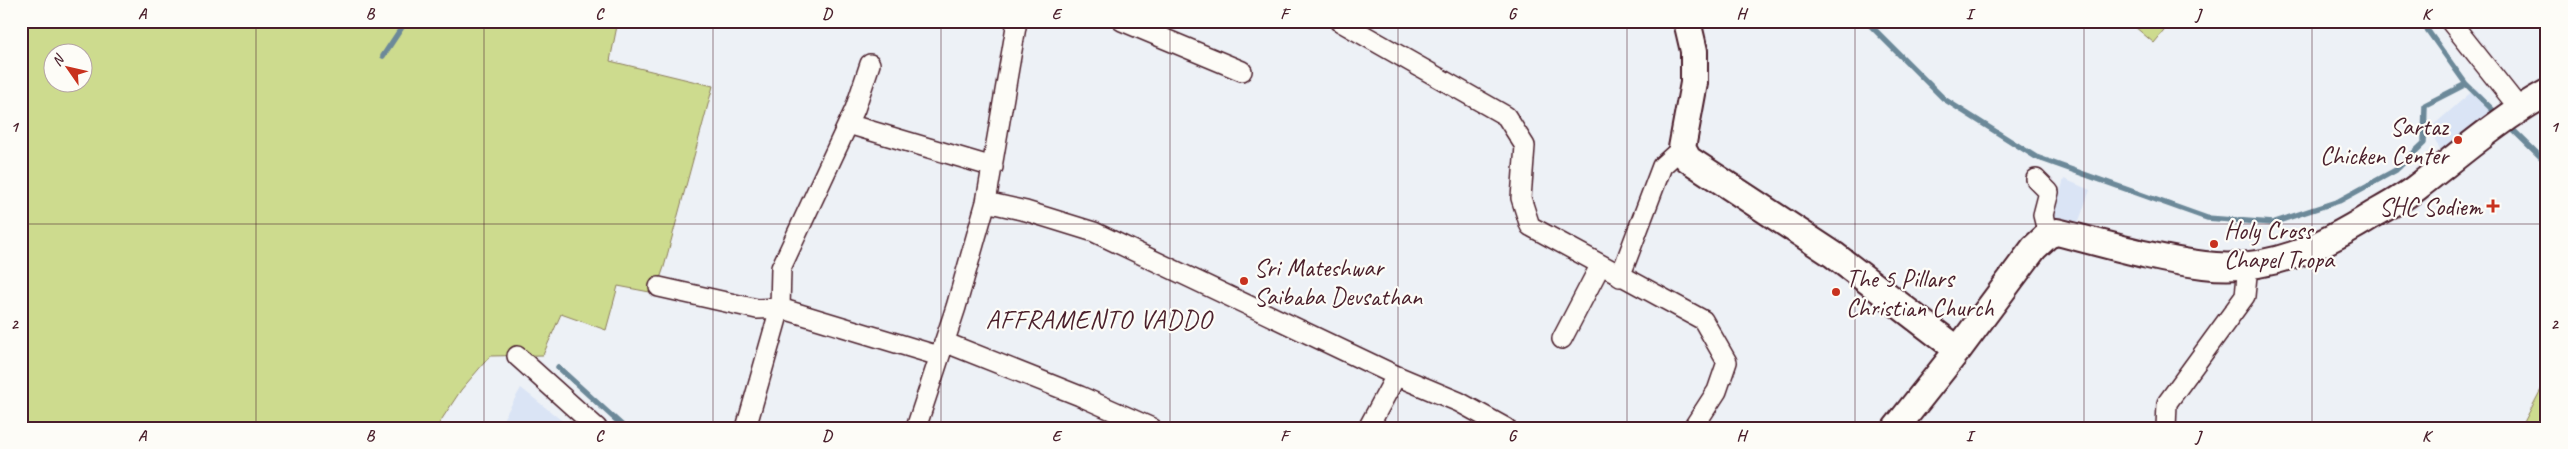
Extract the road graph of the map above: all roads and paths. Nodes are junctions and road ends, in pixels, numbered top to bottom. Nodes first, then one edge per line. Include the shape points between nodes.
1 (1017, 21) edge
2 (1122, 21) edge
3 (1339, 21) edge
4 (1686, 21) edge
5 (2450, 21) edge
6 (870, 64) dead end
7 (1242, 70) dead end
8 (2547, 93) edge
9 (2508, 116) junction
10 (848, 124) junction
11 (1682, 148) junction
12 (993, 167) junction
13 (2036, 179) dead end
14 (986, 202) junction
15 (2048, 235) junction
16 (2248, 265) junction
17 (1600, 266) junction
18 (1620, 277) junction
19 (659, 287) dead end
20 (780, 308) junction
21 (1562, 339) dead end
22 (942, 349) junction
23 (1958, 350) junction
24 (517, 356) dead end
25 (1396, 376) junction
26 (597, 428) edge
27 (746, 428) edge
28 (916, 428) edge
29 (1152, 428) edge
30 (1368, 428) edge
31 (1506, 428) edge
32 (1693, 428) edge
33 (1896, 428) edge
34 (2166, 428) edge

1 - 12 street
2 - 7 street
3 - 17 street via 1506,116 1525,146 1521,198 1530,226
4 - 11 main road via 1694,51 1694,83
5 - 9 street
6 - 10 street
8 - 9 main road
9 - 16 main road via 2413,190 2333,240 2292,257
10 - 12 street
10 - 20 street via 781,268
11 - 18 street via 1662,166
11 - 23 main road via 1688,159 1834,255
12 - 14 street
13 - 15 street via 2049,192 2043,215
14 - 22 street
14 - 25 street via 1094,232
15 - 16 main road via 2057,232 2206,266
15 - 23 main road via 2034,248
16 - 34 street via 2245,296 2167,403
17 - 18 street
17 - 21 street
18 - 32 street via 1703,320 1727,362 1717,391
19 - 20 street via 757,309
20 - 22 street
20 - 27 street
22 - 28 street
22 - 29 street via 1080,396
23 - 33 main road
24 - 26 street
25 - 30 street
25 - 31 street via 1459,402

